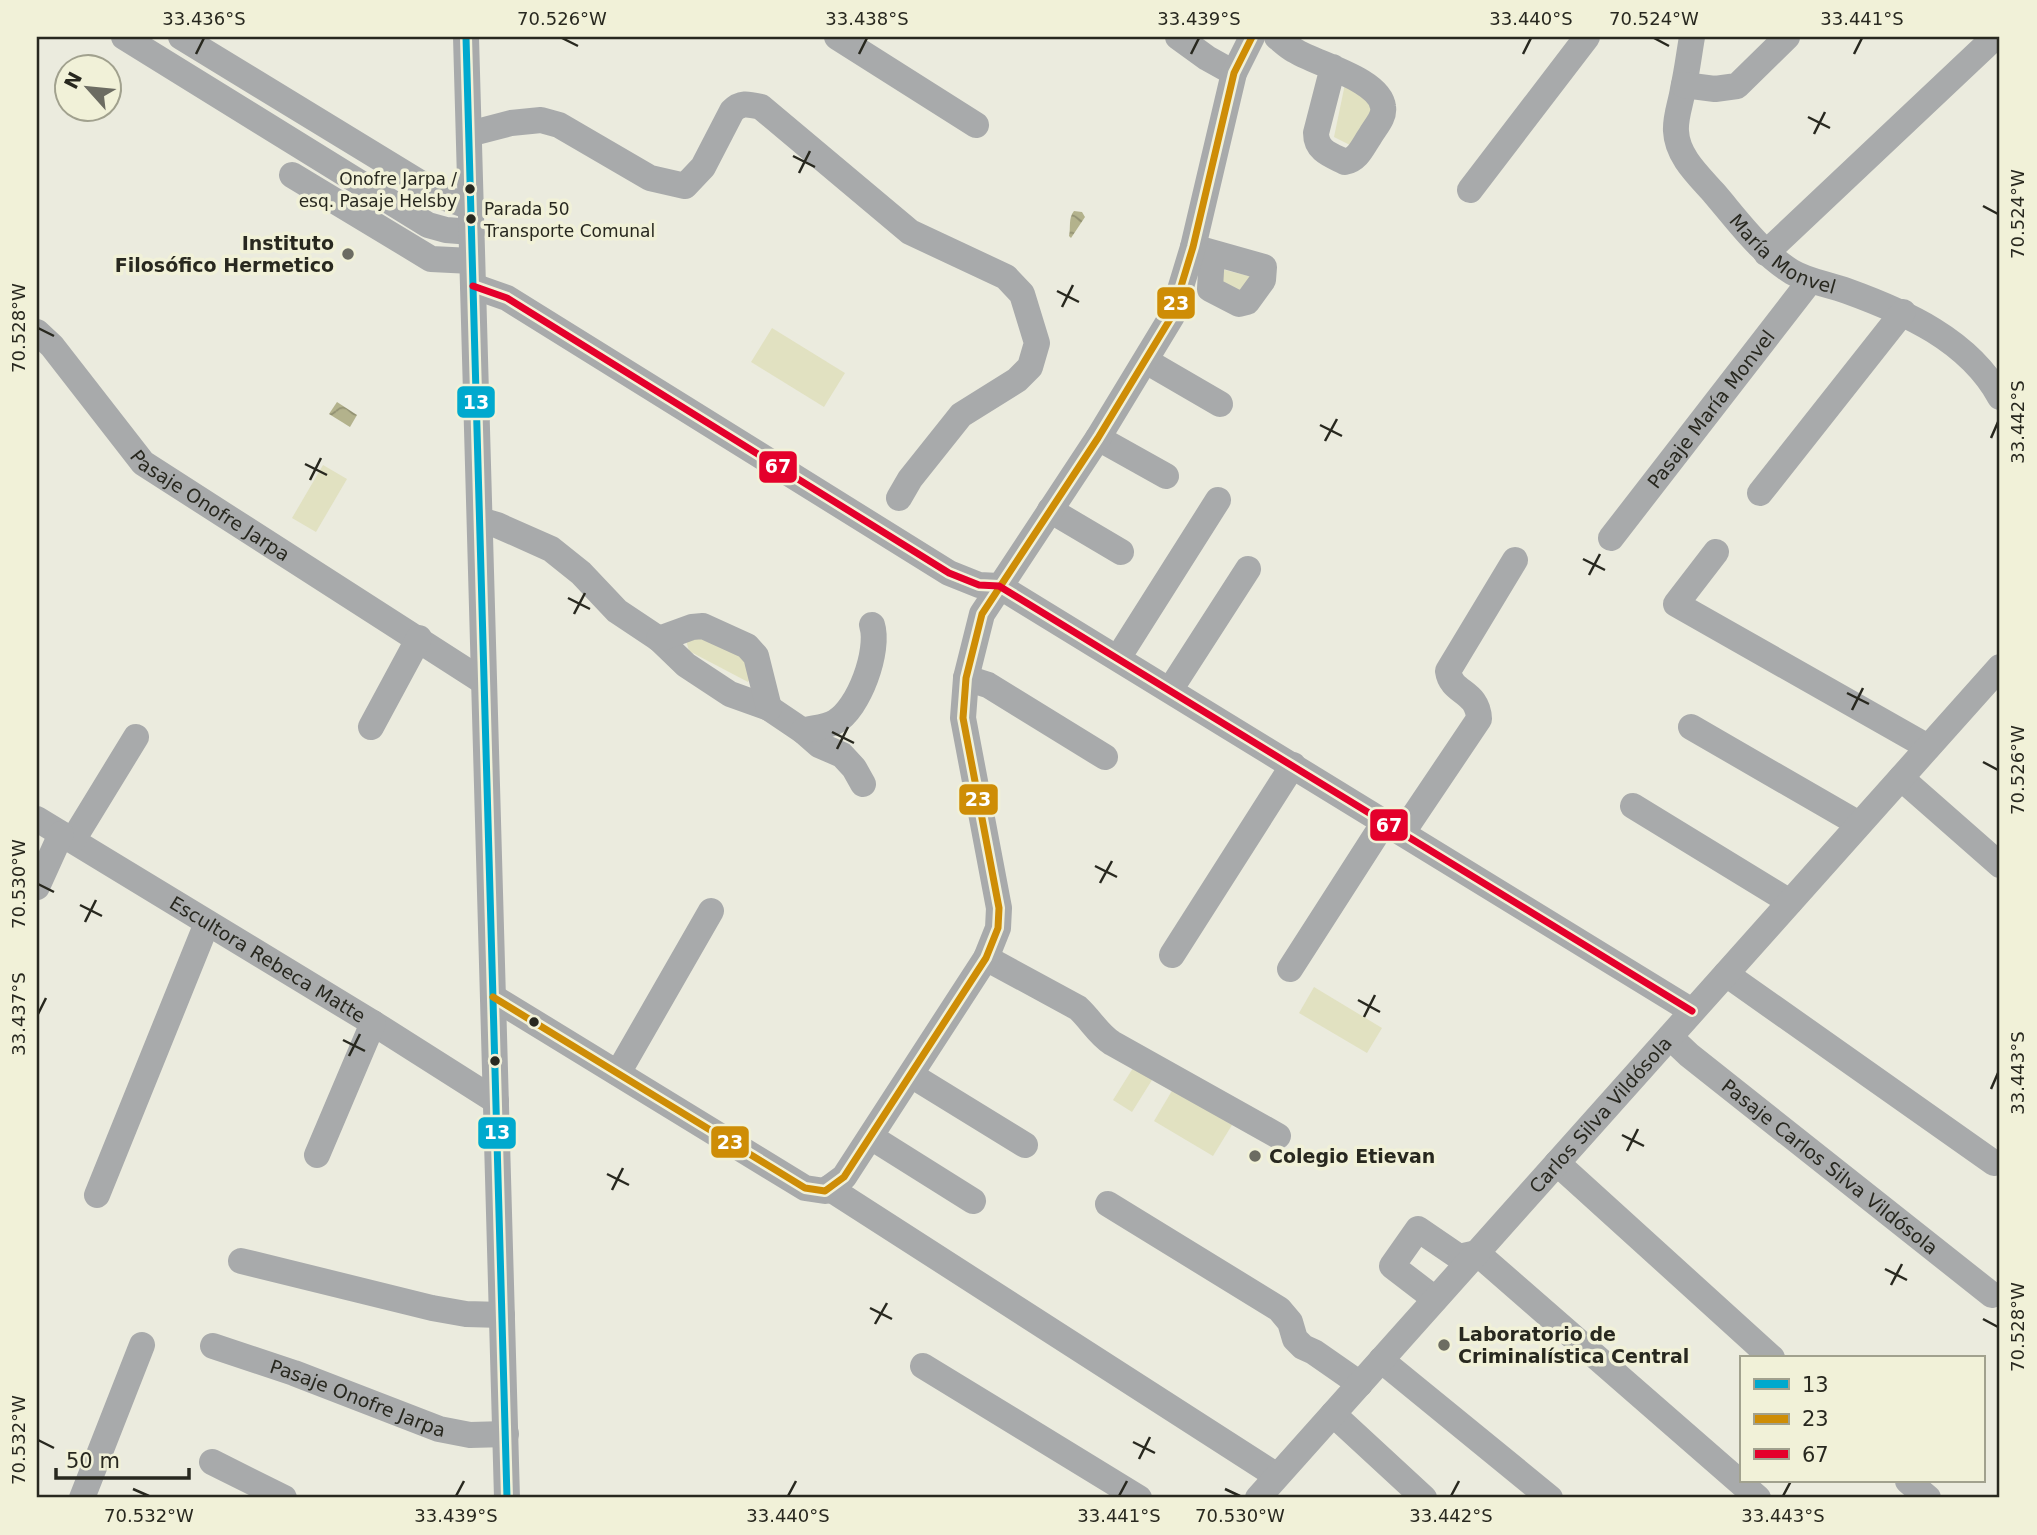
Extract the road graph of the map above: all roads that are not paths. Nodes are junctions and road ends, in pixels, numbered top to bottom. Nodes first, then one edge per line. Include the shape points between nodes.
1 (124, 37) edge
2 (181, 37) edge
3 (466, 37) edge
4 (837, 37) edge
5 (1178, 37) edge
6 (1252, 37) edge
7 (1277, 37) edge
8 (1587, 37) edge
9 (1692, 37) edge
10 (1787, 37) edge
11 (1995, 37) edge
12 (1333, 67) dead end
13 (1234, 73) junction
14 (1684, 85) junction
15 (976, 125) dead end
16 (469, 134) junction
17 (292, 175) dead end
18 (1470, 190) dead end
19 (471, 219) junction
20 (1766, 253) junction
21 (473, 273) junction
22 (1810, 281) junction
23 (1903, 312) junction
24 (37, 332) edge
25 (1146, 361) junction
26 (1997, 379) edge
27 (1220, 404) dead end
28 (1098, 438) junction
29 (1167, 476) dead end
30 (1759, 493) dead end
31 (899, 498) dead end
32 (1218, 500) dead end
33 (1050, 510) junction
34 (480, 520) junction
35 (1611, 538) dead end
36 (1121, 552) dead end
37 (1716, 552) dead end
38 (1515, 560) dead end
39 (1248, 569) dead end
40 (999, 586) junction
41 (872, 625) dead end
42 (419, 638) junction
43 (659, 639) junction
44 (1118, 658) junction
45 (2000, 667) edge
46 (966, 678) junction
47 (484, 682) junction
48 (1170, 690) junction
49 (769, 708) junction
50 (836, 722) junction
51 (371, 727) dead end
52 (1691, 727) dead end
53 (803, 731) junction
54 (136, 737) dead end
55 (1928, 747) junction
56 (842, 755) junction
57 (1105, 757) dead end
58 (1293, 765) junction
59 (1901, 778) junction
60 (863, 784) dead end
61 (1633, 806) dead end
62 (37, 819) edge
63 (1859, 824) junction
64 (1394, 826) junction
65 (67, 837) junction
66 (2000, 865) edge
67 (37, 887) edge
68 (1790, 902) junction
69 (711, 911) dead end
70 (207, 923) junction
71 (1172, 955) dead end
72 (986, 958) junction
73 (1290, 969) dead end
74 (1726, 974) junction
75 (493, 996) junction
76 (1692, 1011) junction
77 (373, 1023) junction
78 (1670, 1037) junction
79 (618, 1073) junction
80 (911, 1075) junction
81 (496, 1101) junction
82 (1278, 1136) dead end
83 (871, 1138) junction
84 (1025, 1145) dead end
85 (317, 1155) dead end
86 (1557, 1163) junction
87 (1994, 1163) dead end
88 (827, 1189) junction
89 (97, 1195) dead end
90 (974, 1201) dead end
91 (1108, 1204) dead end
92 (1477, 1253) junction
93 (241, 1261) dead end
94 (1992, 1295) dead end
95 (1435, 1299) junction
96 (502, 1315) junction
97 (142, 1345) dead end
98 (212, 1346) dead end
99 (1770, 1356) edge
100 (1381, 1360) junction
101 (923, 1366) dead end
102 (1360, 1384) junction
103 (1333, 1414) junction
104 (506, 1434) junction
105 (212, 1462) dead end
106 (1277, 1476) junction
107 (1909, 1482) edge
108 (82, 1498) edge
109 (284, 1498) edge
110 (507, 1498) edge
111 (1139, 1498) edge
112 (1258, 1498) edge
113 (1424, 1498) edge
114 (1550, 1498) edge
115 (1758, 1498) edge
116 (1928, 1498) edge

1 - 19 street via 428,225 446,230
2 - 19 street via 445,198
3 - 16 street
4 - 15 street
5 - 13 street
6 - 13 street
7 - 12 street via 1293,50
8 - 18 street
9 - 14 street, María Monvel
10 - 14 street via 1737,86
11 - 20 street
13 - 25 street via 1203,250
14 - 20 street, María Monvel via 1676,122 1679,148
16 - 19 street
16 - 31 street via 541,120 559,125 650,178 685,186 703,167 738,104 761,107 910,232 1006,276 1022,294 1035,331 1037,343 1030,367 961,415
17 - 21 street via 431,259
19 - 21 street
20 - 22 street, María Monvel
21 - 34 street
21 - 40 street via 949,573
22 - 23 street, María Monvel
22 - 35 street, Pasaje María Monvel
23 - 26 street, María Monvel
23 - 30 street
24 - 42 street, Pasaje Onofre Jarpa via 143,463
25 - 27 street
25 - 28 street
28 - 29 street
28 - 33 street
32 - 44 street
33 - 36 street
33 - 40 street
34 - 43 street via 551,549 582,573 617,611
34 - 47 street
37 - 55 street via 1676,604
38 - 64 street via 1448,671 1453,685 1474,698 1479,719
39 - 48 street
40 - 44 street
40 - 46 street via 982,614
41 - 50 street via 875,649 865,679
42 - 47 street, Pasaje Onofre Jarpa
42 - 51 street
43 - 49 street via 686,665 730,694
43 - 49 street via 703,626 747,646 756,656
44 - 48 street
45 - 55 street, Carlos Silva Vildósola
46 - 57 street via 988,685
46 - 72 street via 963,718 999,908 998,928
47 - 75 street
48 - 58 street
49 - 53 street
50 - 53 street
50 - 56 street
52 - 63 street
53 - 56 street via 819,745
54 - 65 street
55 - 59 street, Carlos Silva Vildósola
56 - 60 street
58 - 64 street
58 - 71 street
59 - 63 street, Carlos Silva Vildósola
59 - 66 street
61 - 68 street
62 - 65 street, Escultora Rebeca Matte
63 - 68 street, Carlos Silva Vildósola
64 - 73 street
64 - 76 street
65 - 67 street
65 - 70 street, Escultora Rebeca Matte
68 - 74 street, Carlos Silva Vildósola
69 - 79 street
70 - 77 street, Escultora Rebeca Matte
70 - 89 street
72 - 80 street
72 - 82 street via 1078,1008 1099,1035 1112,1043
74 - 76 street, Carlos Silva Vildósola
74 - 87 street
75 - 79 street
75 - 81 street
76 - 78 street, Carlos Silva Vildósola
77 - 81 street, Escultora Rebeca Matte
77 - 85 street
78 - 86 street, Carlos Silva Vildósola
78 - 94 street, Pasaje Carlos Silva Vildósola
79 - 88 street via 805,1188
80 - 83 street
80 - 84 street
81 - 96 street
83 - 88 street via 844,1177
83 - 90 street
86 - 92 street, Carlos Silva Vildósola
86 - 99 street
88 - 106 street
91 - 102 street via 1279,1309 1303,1347
92 - 95 street, Carlos Silva Vildósola
92 - 95 street via 1459,1257 1418,1229 1392,1266
92 - 115 street
93 - 96 street via 432,1308
95 - 100 street, Carlos Silva Vildósola
96 - 104 street
97 - 108 street
98 - 104 street, Pasaje Onofre Jarpa via 439,1429
100 - 102 street, Carlos Silva Vildósola
100 - 114 street
101 - 111 street
102 - 103 street, Carlos Silva Vildósola
103 - 106 street, Carlos Silva Vildósola
103 - 113 street
104 - 110 street
105 - 109 street
106 - 112 street, Carlos Silva Vildósola
107 - 116 street

